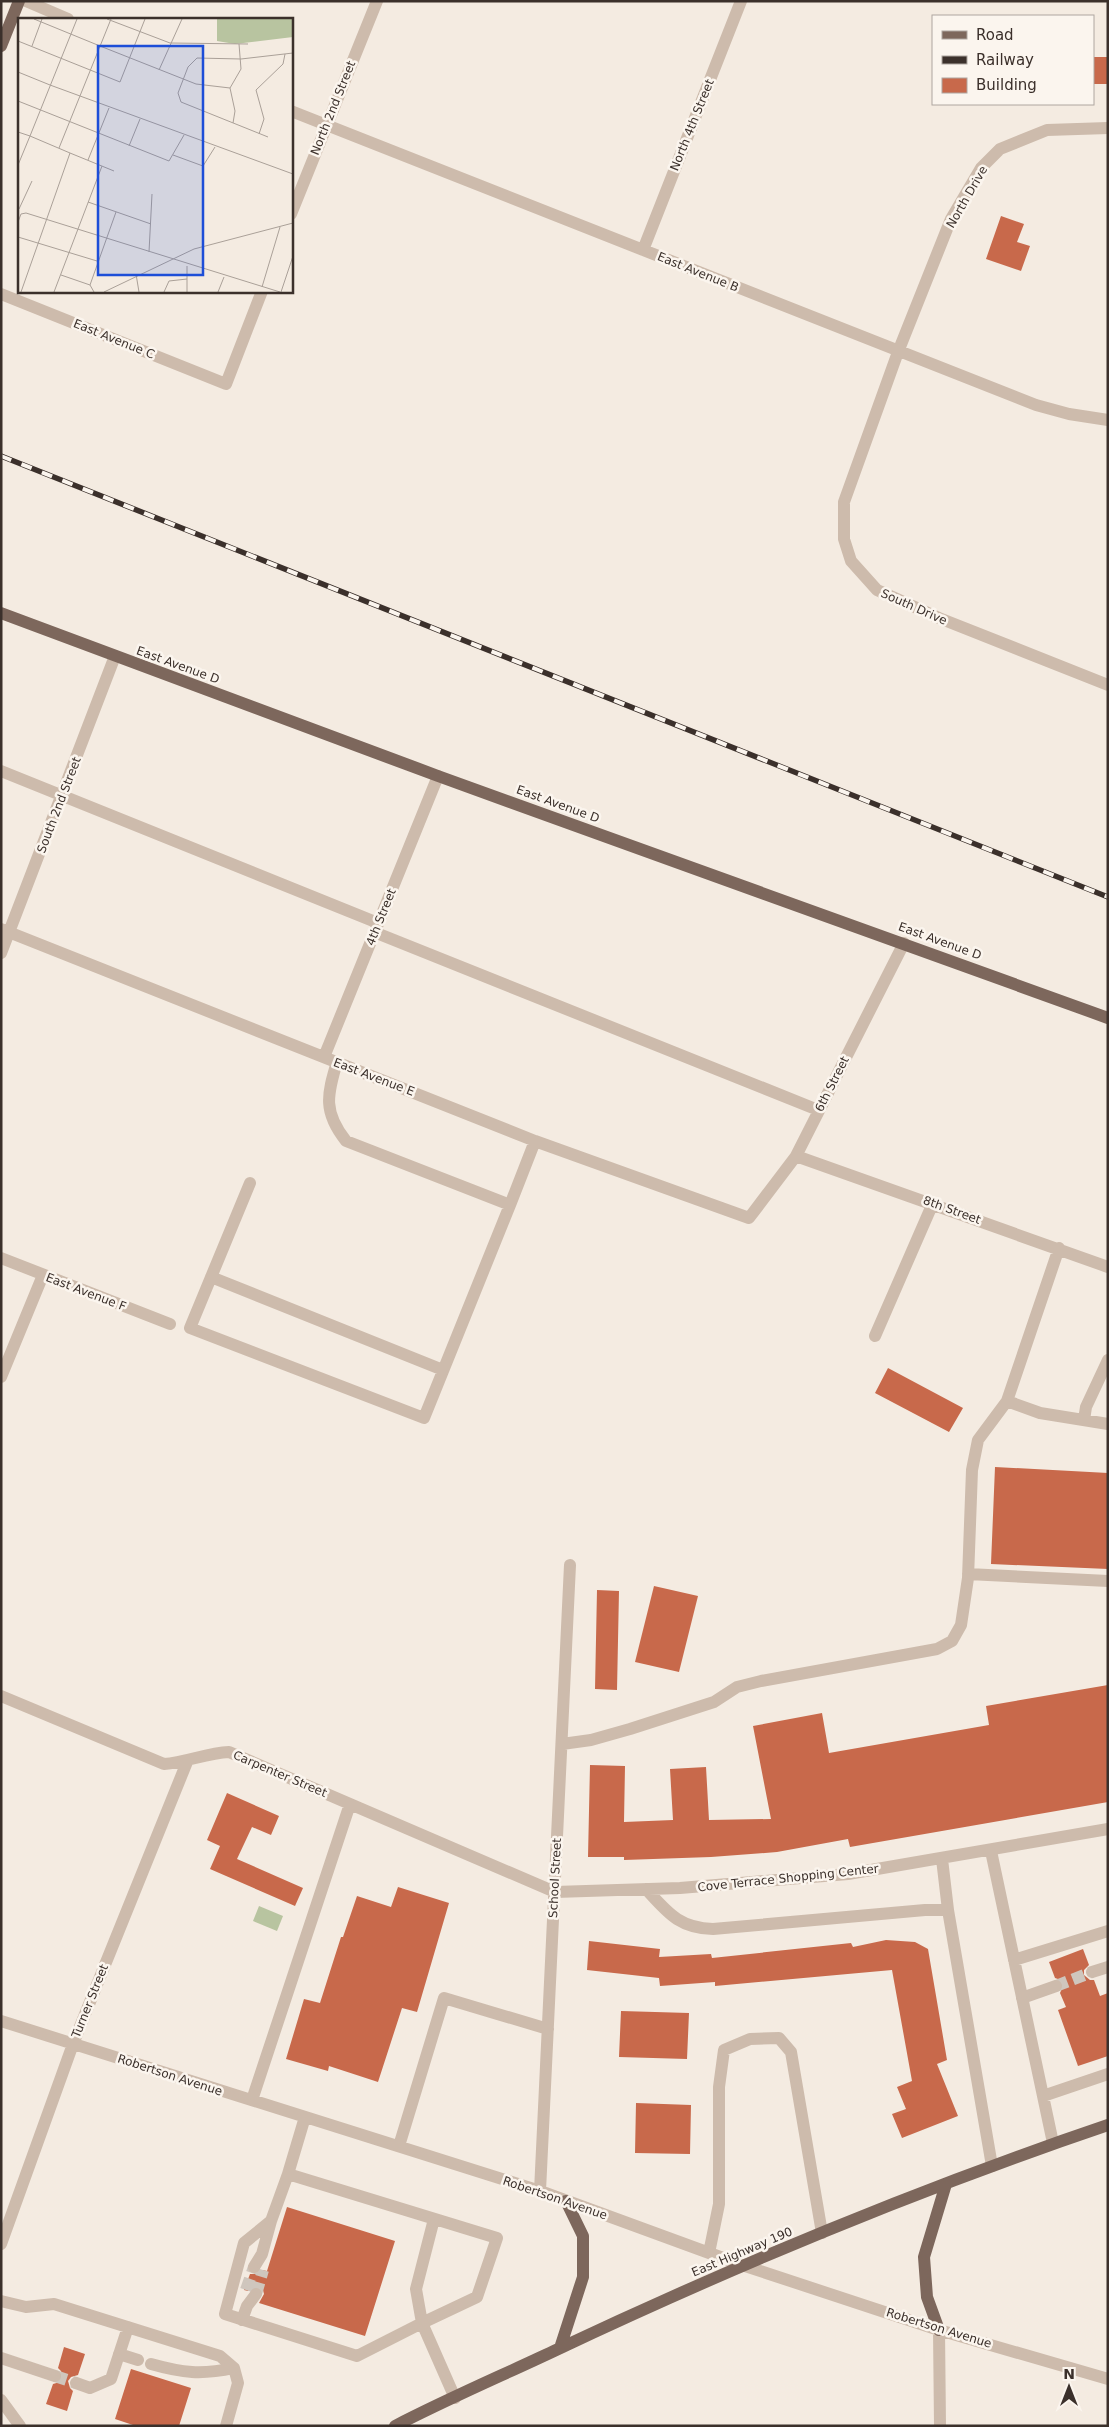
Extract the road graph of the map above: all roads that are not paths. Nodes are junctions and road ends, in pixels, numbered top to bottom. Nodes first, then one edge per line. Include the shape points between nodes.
1 (19, 1) edge
2 (26, 1) edge
3 (377, 1) edge
4 (741, 1) edge
5 (66, 18) edge
6 (1, 46) edge
7 (292, 111) edge
8 (326, 126) junction
9 (1108, 128) edge
10 (292, 211) edge
11 (643, 250) junction
12 (262, 292) edge
13 (1, 294) edge
14 (898, 352) junction
15 (1108, 420) edge
16 (1, 613) edge
17 (115, 656) junction
18 (1108, 685) edge
19 (1, 771) edge
20 (438, 776) junction
21 (62, 796) junction
22 (376, 928) junction
23 (6, 930) edge
24 (904, 943) junction
25 (1, 953) edge
26 (1108, 1018) edge
27 (324, 1057) junction
28 (337, 1062) junction
29 (818, 1110) junction
30 (535, 1140) junction
31 (796, 1156) junction
32 (250, 1183) dead end
33 (933, 1203) junction
34 (510, 1205) junction
35 (749, 1218) joint
36 (1059, 1248) junction
37 (1, 1258) edge
38 (1108, 1267) edge
39 (43, 1276) junction
40 (211, 1277) junction
41 (170, 1324) dead end
42 (875, 1336) dead end
43 (1108, 1360) edge
44 (443, 1370) junction
45 (1, 1377) edge
46 (1007, 1401) junction
47 (1084, 1420) junction
48 (1108, 1424) edge
49 (570, 1565) dead end
50 (968, 1574) junction
51 (1108, 1581) edge
52 (1, 1696) edge
53 (562, 1744) junction
54 (187, 1762) junction
55 (350, 1804) junction
56 (1108, 1829) edge
57 (991, 1851) junction
58 (942, 1859) junction
59 (646, 1889) junction
60 (555, 1892) junction
61 (948, 1910) junction
62 (1108, 1931) edge
63 (1014, 1960) junction
64 (1108, 1967) edge
65 (1092, 1972) tunnel mouth
66 (1056, 1986) tunnel mouth
67 (1022, 1998) junction
68 (1, 2021) edge
69 (548, 2029) junction
70 (73, 2044) junction
71 (1108, 2074) edge
72 (1043, 2096) junction
73 (252, 2100) junction
74 (305, 2117) junction
75 (1108, 2125) edge
76 (1053, 2144) junction
77 (399, 2146) junction
78 (992, 2166) junction
79 (288, 2174) junction
80 (946, 2184) junction
81 (540, 2191) junction
82 (566, 2201) junction
83 (434, 2219) junction
84 (272, 2222) junction
85 (822, 2233) junction
86 (1, 2244) edge
87 (709, 2253) junction
88 (742, 2265) junction
89 (258, 2269) tunnel mouth
90 (251, 2292) tunnel mouth
91 (1, 2301) edge
92 (242, 2320) junction
93 (422, 2323) junction
94 (128, 2327) junction
95 (939, 2330) junction
96 (560, 2348) junction
97 (119, 2354) junction
98 (1, 2358) edge
99 (138, 2360) dead end
100 (152, 2364) dead end
101 (234, 2368) junction
102 (55, 2376) tunnel mouth
103 (1108, 2380) edge
104 (76, 2383) tunnel mouth
105 (455, 2398) junction
106 (1, 2400) edge
107 (402, 2424) edge
108 (20, 2426) edge
109 (226, 2426) edge
110 (940, 2426) edge

1 - 6 main road
2 - 5 street
3 - 8 street, North 2nd Street
4 - 11 street, North 4th Street
7 - 8 street, East Avenue B
8 - 10 street, North 2nd Street
8 - 11 street, East Avenue B
9 - 14 street, North Drive via 1048,130 1000,148 981,168 951,219
11 - 14 street, East Avenue B
12 - 13 street, East Avenue C via 226,384
14 - 15 street, East Avenue B via 1036,405
14 - 18 street, South Drive via 844,502 844,539 851,561 877,590
16 - 17 main road, East Avenue D
17 - 20 main road, East Avenue D
17 - 21 street, South 2nd Street
19 - 21 street
20 - 22 street, 4th Street
20 - 24 main road, East Avenue D
21 - 22 street
21 - 23 street, South 2nd Street
22 - 27 street, 4th Street
22 - 29 street
23 - 25 street, South 2nd Street
23 - 27 street, East Avenue E
24 - 26 main road, East Avenue D
24 - 29 street, 6th Street
27 - 28 street, East Avenue E
28 - 30 street, East Avenue E
28 - 34 street via 328,1091 328,1104 337,1129 346,1140
29 - 31 street, 6th Street
30 - 34 street
30 - 35 street, East Avenue E
31 - 33 street, 8th Street
31 - 35 street, 6th Street
32 - 40 street
33 - 36 street, 8th Street
33 - 42 street
34 - 44 street
36 - 38 street, 8th Street
36 - 46 street
37 - 39 street, East Avenue F
39 - 41 street, East Avenue F
39 - 45 street
40 - 44 street
40 - 44 street via 190,1328 424,1418
43 - 47 street via 1086,1406
46 - 47 street via 1040,1413
46 - 50 street via 978,1440 972,1470
47 - 48 street
49 - 53 street, School Street
50 - 51 street
50 - 53 street via 961,1625 952,1641 937,1649 737,1687 714,1702 591,1740
52 - 54 street, Carpenter Street via 164,1764
53 - 60 street, School Street
54 - 55 street, Carpenter Street via 213,1752 229,1752
54 - 70 street, Turner Street
55 - 60 street, Carpenter Street
55 - 73 street
56 - 57 street, Cove Terrace Shopping Center
57 - 58 street, Cove Terrace Shopping Center
57 - 63 street
58 - 59 street, Cove Terrace Shopping Center via 848,1874
58 - 61 street
59 - 60 street, Cove Terrace Shopping Center
59 - 61 street via 672,1918 694,1928
60 - 69 street, School Street
61 - 78 street
62 - 63 street
63 - 67 street
64 - 65 street
66 - 67 street
67 - 72 street
68 - 70 street, Robertson Avenue
69 - 77 street via 444,1998
69 - 81 street, School Street
70 - 73 street, Robertson Avenue
70 - 86 street, Turner Street
71 - 72 street
72 - 76 street
73 - 74 street, Robertson Avenue
74 - 77 street, Robertson Avenue
74 - 79 street
75 - 76 main road, East Highway 190
76 - 78 main road, East Highway 190
77 - 81 street, Robertson Avenue
78 - 80 main road, East Highway 190
79 - 83 street
79 - 84 street
80 - 85 main road, East Highway 190
80 - 95 main road via 924,2257 927,2297
81 - 82 street, Robertson Avenue
82 - 87 street, Robertson Avenue
82 - 96 main road via 583,2236 583,2276
83 - 93 street via 416,2289
83 - 93 street via 497,2238 478,2297
84 - 89 street
84 - 92 street via 244,2243 225,2314
85 - 87 street via 791,2052 779,2038 750,2039 724,2050 720,2087 720,2204
85 - 88 main road, East Highway 190
87 - 88 street, Robertson Avenue
88 - 95 street, Robertson Avenue
88 - 96 main road, East Highway 190
90 - 92 street
91 - 94 street via 26,2307 54,2304
92 - 93 street via 357,2356
93 - 105 street
94 - 97 street
94 - 101 street via 220,2356
95 - 103 street, Robertson Avenue
95 - 110 street
96 - 105 main road, East Highway 190
97 - 99 street
97 - 104 street via 111,2379 90,2388
98 - 102 street
100 - 101 street via 181,2372 208,2373
101 - 109 street via 238,2383
105 - 107 main road, East Highway 190
106 - 108 street

